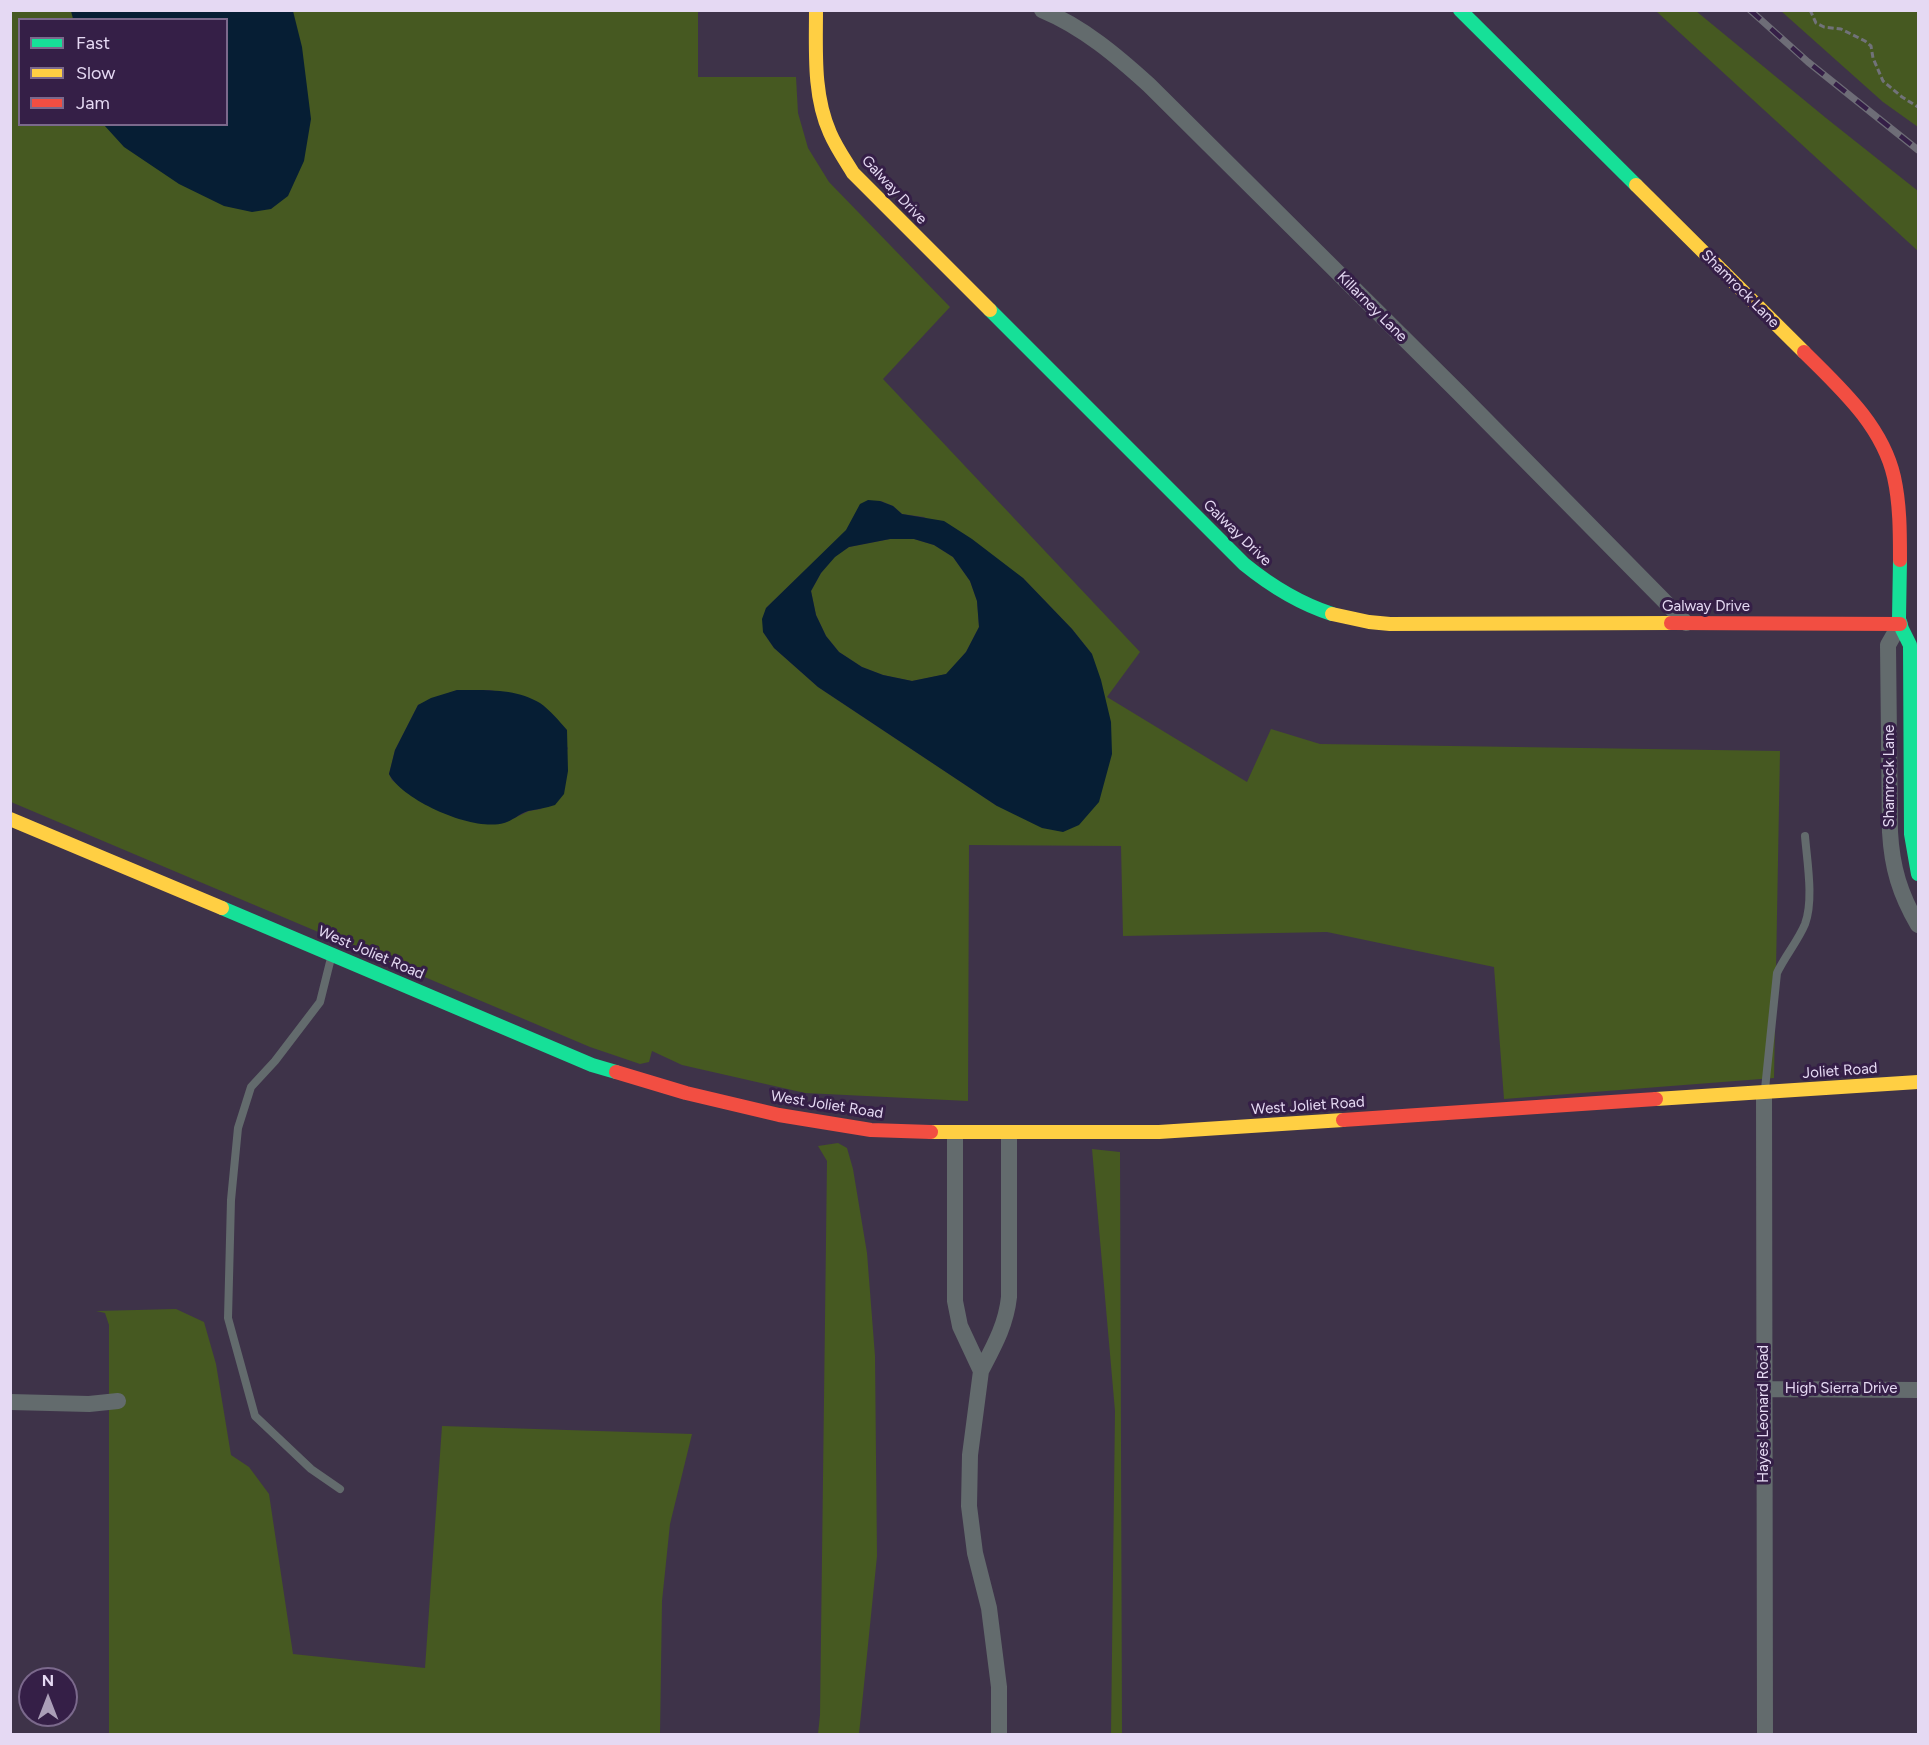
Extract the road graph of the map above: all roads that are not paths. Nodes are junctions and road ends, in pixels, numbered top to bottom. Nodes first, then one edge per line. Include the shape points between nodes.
1 (816, 10) edge
2 (1042, 10) edge
3 (1460, 10) edge
4 (1686, 623) junction
5 (1900, 624) junction
6 (1890, 730) junction
7 (1911, 730) junction
8 (10, 819) edge
9 (1805, 836) dead end
10 (1918, 874) edge
11 (1918, 925) edge
12 (332, 955) junction
13 (1918, 1082) edge
14 (1764, 1093) junction
15 (955, 1133) junction
16 (1009, 1133) junction
17 (981, 1371) junction
18 (1764, 1389) junction
19 (1918, 1390) edge
20 (118, 1401) dead end
21 (10, 1402) edge
22 (340, 1489) dead end
23 (999, 1734) edge
24 (1765, 1734) edge

1 - 4 street, Galway Drive via 819,103 835,146 853,173 1271,587 1334,615 1371,623
2 - 4 street, Killarney Lane via 1090,36 1142,79
3 - 5 street, Shamrock Lane via 1845,393 1871,424 1889,457 1898,495
4 - 5 street, Galway Drive
5 - 6 street, Shamrock Lane via 1888,645
5 - 7 street, Shamrock Lane via 1910,645
6 - 7 lane
6 - 11 street, Shamrock Lane via 1891,858 1898,884
7 - 10 street, Shamrock Lane via 1911,834
8 - 12 street, West Joliet Road
9 - 14 lane via 1808,910 1804,925 1777,973
12 - 15 street, West Joliet Road via 592,1065 686,1093 779,1115 871,1130
12 - 22 lane via 320,1002 251,1087 238,1128 231,1200 228,1318 255,1416 311,1469
13 - 14 street, Joliet Road
14 - 16 street, West Joliet Road via 1171,1131
14 - 18 street, Hayes Leonard Road
15 - 16 street, West Joliet Road
15 - 17 street via 955,1301 960,1326
16 - 17 street via 1007,1315
17 - 23 street via 970,1455 969,1506 998,1676
18 - 19 street, High Sierra Drive
18 - 24 street, Hayes Leonard Road
20 - 21 street

